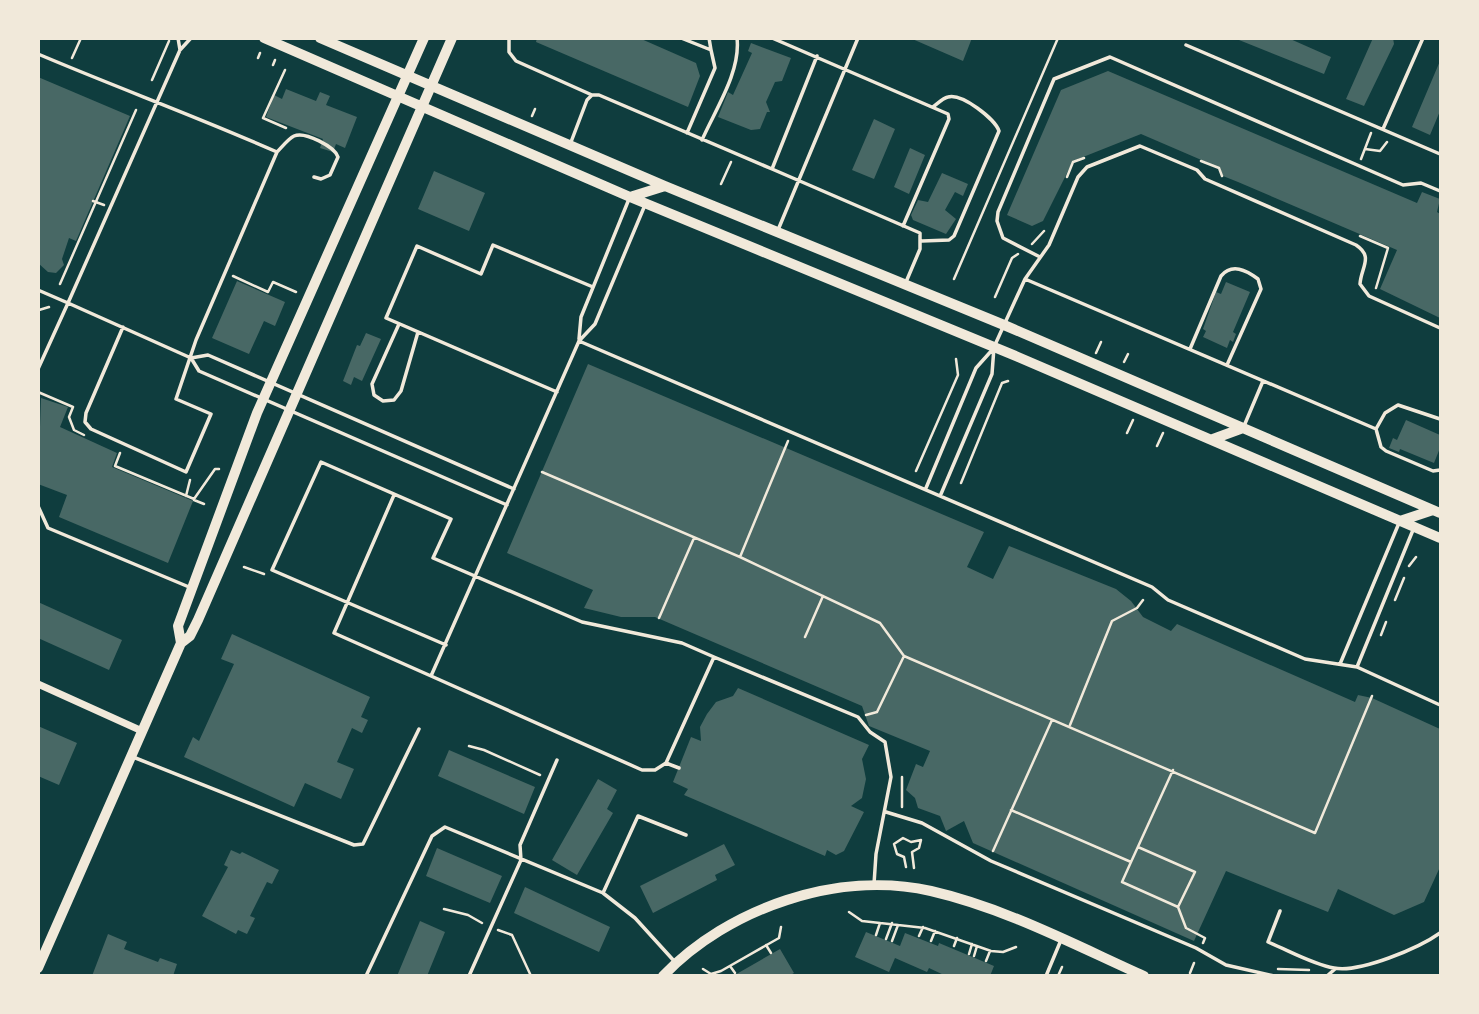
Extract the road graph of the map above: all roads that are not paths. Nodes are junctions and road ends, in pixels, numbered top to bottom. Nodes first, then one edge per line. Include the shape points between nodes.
1 (178, 38) edge
2 (191, 38) edge
3 (264, 38) edge
4 (320, 38) edge
5 (424, 38) edge
6 (452, 38) edge
7 (509, 38) edge
8 (681, 38) edge
9 (709, 38) edge
10 (737, 38) edge
11 (772, 38) edge
12 (858, 38) edge
13 (1423, 38) edge
14 (1185, 45) dead end
15 (180, 50) junction
16 (710, 50) junction
17 (38, 54) edge
18 (817, 56) junction
19 (846, 68) junction
20 (407, 75) junction
21 (430, 86) junction
22 (592, 95) junction
23 (397, 96) junction
24 (157, 101) junction
25 (420, 106) junction
26 (933, 107) junction
27 (1383, 129) junction
28 (687, 133) junction
29 (702, 140) junction
30 (570, 146) junction
31 (277, 152) junction
32 (1440, 154) edge
33 (772, 169) junction
34 (314, 177) dead end
35 (798, 182) junction
36 (665, 186) junction
37 (1440, 191) edge
38 (630, 197) junction
39 (646, 203) junction
40 (903, 226) junction
41 (777, 232) junction
42 (922, 241) junction
43 (1040, 257) junction
44 (1025, 279) junction
45 (906, 284) junction
46 (593, 287) junction
47 (38, 290) edge
48 (68, 303) junction
49 (399, 324) junction
50 (1004, 325) junction
51 (123, 327) junction
52 (1440, 328) edge
53 (418, 332) junction
54 (579, 341) junction
55 (995, 347) junction
56 (1190, 349) junction
57 (191, 358) junction
58 (1227, 365) junction
59 (38, 369) edge
60 (1264, 381) junction
61 (271, 382) junction
62 (557, 392) junction
63 (296, 394) junction
64 (263, 400) junction
65 (289, 412) junction
66 (1440, 419) edge
67 (1243, 428) junction
68 (1376, 429) junction
69 (1213, 439) junction
70 (1440, 470) edge
71 (926, 488) junction
72 (515, 489) junction
73 (394, 494) junction
74 (941, 494) junction
75 (38, 506) edge
76 (508, 506) junction
77 (1437, 511) edge
78 (1400, 521) junction
79 (1414, 527) junction
80 (1440, 538) edge
81 (477, 578) junction
82 (192, 588) junction
83 (347, 603) junction
84 (181, 643) junction
85 (446, 645) junction
86 (714, 657) junction
87 (1340, 665) junction
88 (1356, 667) junction
89 (432, 676) junction
90 (38, 684) edge
91 (1440, 705) edge
92 (419, 729) dead end
93 (142, 731) junction
94 (131, 756) junction
95 (557, 760) dead end
96 (666, 763) junction
97 (678, 768) dead end
98 (886, 812) junction
99 (686, 835) dead end
100 (521, 860) junction
101 (874, 887) junction
102 (603, 893) junction
103 (1280, 911) dead end
104 (1440, 933) edge
105 (1061, 940) junction
106 (675, 962) junction
107 (38, 968) edge
108 (1335, 969) junction
109 (1138, 974) edge
110 (366, 975) edge
111 (469, 975) edge
112 (663, 975) edge
113 (1046, 975) edge
114 (1274, 975) edge
115 (1327, 975) edge

1 - 15 lane
2 - 15 lane
3 - 23 main road
4 - 20 main road
5 - 20 main road
6 - 21 main road
7 - 22 lane via 509,52 522,66
8 - 16 lane
9 - 16 lane
10 - 29 lane via 732,71
11 - 18 lane
12 - 19 lane
13 - 27 lane
14 - 27 lane
15 - 24 lane
16 - 28 lane via 715,68
17 - 24 lane
18 - 19 lane
18 - 33 lane
19 - 26 lane
19 - 35 lane
20 - 21 main road
20 - 23 main road
21 - 25 main road
21 - 30 main road
22 - 28 lane
22 - 30 lane
23 - 25 main road
23 - 61 main road
24 - 31 lane
24 - 48 lane
25 - 38 main road
25 - 63 main road
26 - 40 lane via 949,118
26 - 42 lane via 956,97 992,117 999,131 954,236
27 - 32 lane
28 - 29 lane
29 - 33 lane
30 - 36 main road
31 - 34 lane via 298,135 333,148 338,157 330,175
31 - 57 lane
33 - 35 lane
35 - 40 lane
35 - 41 lane
36 - 38 main road
36 - 41 main road
37 - 43 lane via 1421,183 1403,185 1110,57 1054,79 998,212 1003,238
38 - 39 main road
38 - 46 lane
39 - 54 lane via 595,324
39 - 55 main road
40 - 42 lane via 920,233
41 - 45 main road
42 - 45 lane
43 - 44 lane
43 - 52 lane via 1083,170 1140,146 1356,245 1367,258 1360,284 1369,296
44 - 50 lane
44 - 56 lane
45 - 50 main road
46 - 49 lane via 494,245 481,274 417,246 386,318
46 - 54 lane via 581,317
47 - 48 lane
48 - 51 lane
48 - 59 lane
49 - 53 lane
49 - 53 lane via 372,384 374,395 383,401 394,400 401,391
50 - 55 lane
50 - 67 main road
51 - 57 lane
51 - 57 lane via 85,422 90,429 187,472 211,414 176,399
53 - 62 lane
54 - 62 lane
54 - 71 lane
55 - 69 main road
55 - 71 lane via 976,368
55 - 74 lane via 992,374
56 - 58 lane
56 - 58 lane via 1221,276 1239,268 1258,279 1261,289
57 - 61 lane via 208,355
57 - 64 lane via 199,371
58 - 60 lane
60 - 67 lane
60 - 68 lane
61 - 63 lane
61 - 64 main road
62 - 72 lane
63 - 65 main road
63 - 72 lane
64 - 65 lane
64 - 82 main road
65 - 76 lane
65 - 84 main road via 190,636
66 - 68 lane via 1398,405 1385,413
67 - 69 main road
67 - 77 main road
68 - 70 lane via 1386,451
69 - 78 main road
71 - 74 lane
72 - 76 lane
73 - 81 lane via 450,519 433,558
73 - 83 lane
73 - 83 lane via 321,462 272,570
74 - 87 lane via 1152,587 1168,600 1252,637 1306,659
75 - 82 lane via 48,528
76 - 81 lane
77 - 78 main road
78 - 79 main road
78 - 87 lane
79 - 80 main road
79 - 88 lane
81 - 85 lane
81 - 86 lane via 582,622 682,643
82 - 84 main road via 178,626
83 - 85 lane
83 - 89 lane via 334,633
84 - 93 main road
85 - 89 lane
86 - 96 lane
86 - 98 lane via 858,718 885,742 891,776
87 - 88 lane
88 - 91 lane
89 - 96 lane via 642,770 655,771
90 - 93 street
92 - 94 lane via 363,844 354,845
93 - 94 main road
94 - 107 main road
95 - 100 lane via 520,845
96 - 97 lane
98 - 101 lane
98 - 114 lane via 922,823 991,861 1226,965
99 - 102 lane via 638,816
100 - 102 lane
100 - 110 lane via 444,827 432,836
100 - 111 lane
101 - 105 street via 951,897
101 - 106 street via 827,890 766,908 728,925
102 - 106 lane via 635,918
103 - 108 lane via 1268,942
104 - 108 lane via 1392,958
105 - 109 street
105 - 113 lane
106 - 112 street
108 - 115 lane

